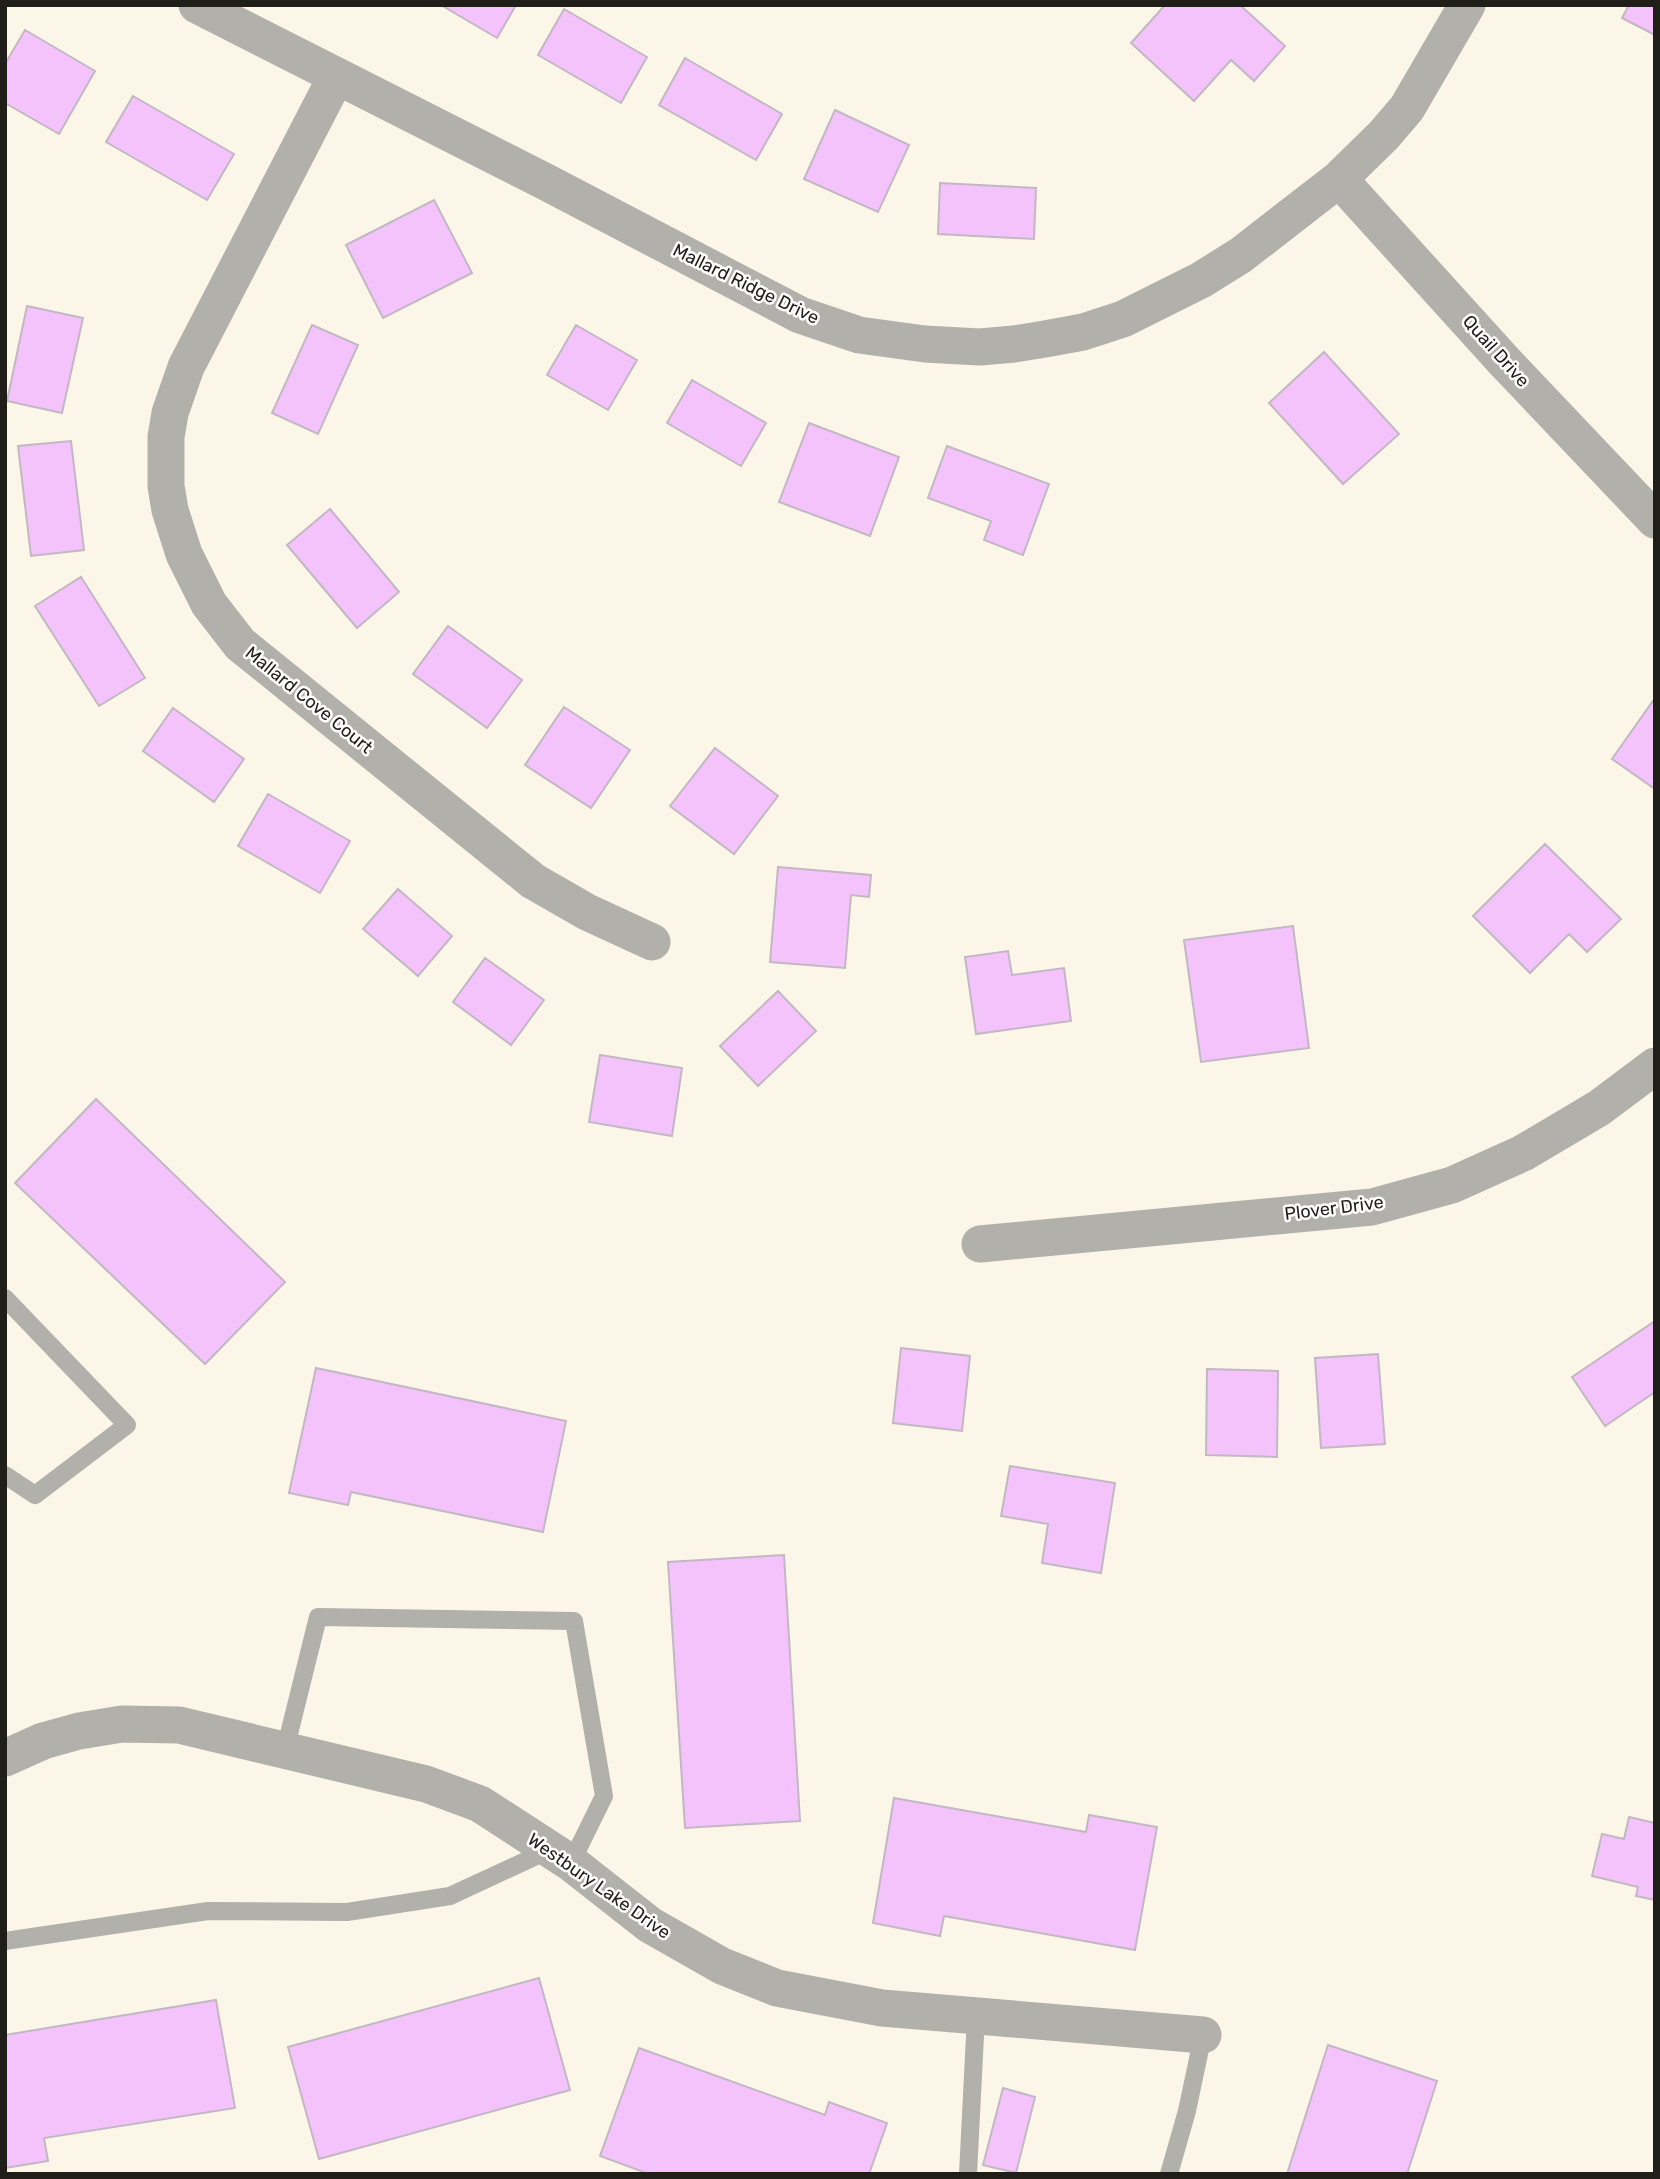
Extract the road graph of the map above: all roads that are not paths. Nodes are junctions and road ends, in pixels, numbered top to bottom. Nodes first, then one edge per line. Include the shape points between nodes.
1 (197, 5) edge
2 (1467, 5) edge
3 (336, 77) junction
4 (1339, 179) junction
5 (1655, 520) edge
6 (652, 942) dead end
7 (1655, 1066) edge
8 (980, 1244) dead end
9 (5, 1298) edge
10 (5, 1475) edge
11 (285, 1750) junction
12 (5, 1758) edge
13 (560, 1857) junction
14 (5, 1941) edge
15 (976, 2016) junction
16 (1203, 2035) joint
17 (968, 2174) edge
18 (1169, 2174) edge

1 - 3 street, Mallard Ridge Drive
2 - 4 street, Mallard Ridge Drive via 1407,108
3 - 4 street, Mallard Ridge Drive via 800,315 859,335 925,344 1014,344 1083,332 1124,319 1241,255
3 - 6 street, Mallard Cove Court via 186,367 170,413 166,486 184,554 209,604 240,644 305,699 533,881
4 - 5 street, Quail Drive
7 - 8 street, Plover Drive via 1598,1108 1523,1153 1452,1185 1372,1207
9 - 10 lane via 127,1425 36,1495
11 - 12 street, Westbury Lake Drive via 179,1726 122,1724 43,1741
11 - 13 street, Westbury Lake Drive via 426,1784 480,1804
11 - 13 lane via 318,1617 574,1620 604,1796
13 - 14 lane via 450,1896 347,1912 208,1911
13 - 15 street, Westbury Lake Drive via 650,1925 722,1966 777,1988 882,2008
15 - 16 street, Westbury Lake Drive
15 - 17 lane
16 - 18 lane

